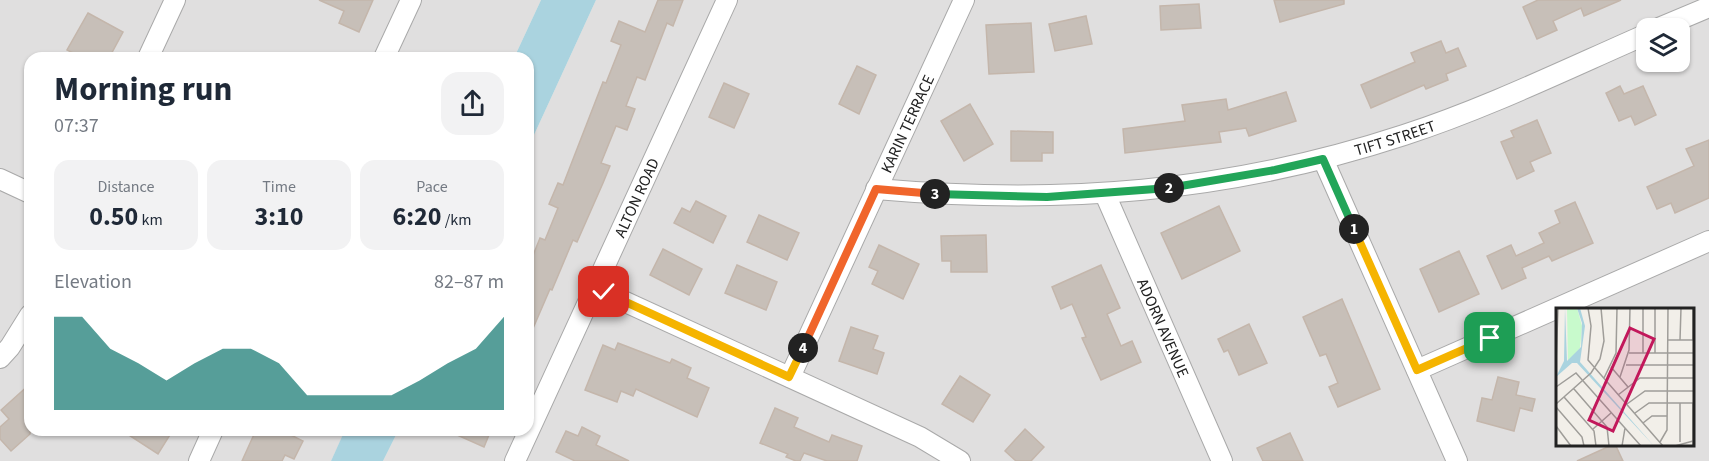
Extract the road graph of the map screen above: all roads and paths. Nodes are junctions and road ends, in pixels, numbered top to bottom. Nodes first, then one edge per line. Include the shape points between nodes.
1 (175, 0) edge
2 (411, 0) edge
3 (727, 0) edge
4 (964, 0) edge
5 (1709, 7) edge
6 (1683, 18) edge
7 (1636, 39) edge
8 (151, 52) edge
9 (387, 52) edge
10 (1323, 159) junction
11 (0, 179) edge
12 (876, 189) junction
13 (24, 190) edge
14 (1105, 194) junction
15 (1709, 241) edge
16 (595, 288) junction
17 (1557, 308) edge
18 (1556, 309) edge
19 (24, 325) edge
20 (0, 358) edge
21 (1417, 370) junction
22 (789, 377) junction
23 (534, 420) edge
24 (210, 436) edge
25 (527, 436) edge
26 (200, 461) edge
27 (515, 461) edge
28 (960, 461) edge
29 (1222, 461) edge
30 (1456, 461) edge

1 - 8 street
2 - 9 street
3 - 16 street, ALTON ROAD
4 - 12 street, KARIN TERRACE
5 - 6 street
7 - 10 street, TIFT STREET via 1446,120
10 - 14 street, TIFT STREET via 1212,182
10 - 21 street
11 - 13 street
12 - 14 street, TIFT STREET via 983,197
12 - 22 street, KARIN TERRACE
14 - 29 street, ADORN AVENUE
15 - 17 street
16 - 22 street
16 - 23 street, ALTON ROAD
18 - 21 street
19 - 20 street
21 - 30 street
22 - 28 street via 920,437
24 - 26 street
25 - 27 street, ALTON ROAD

